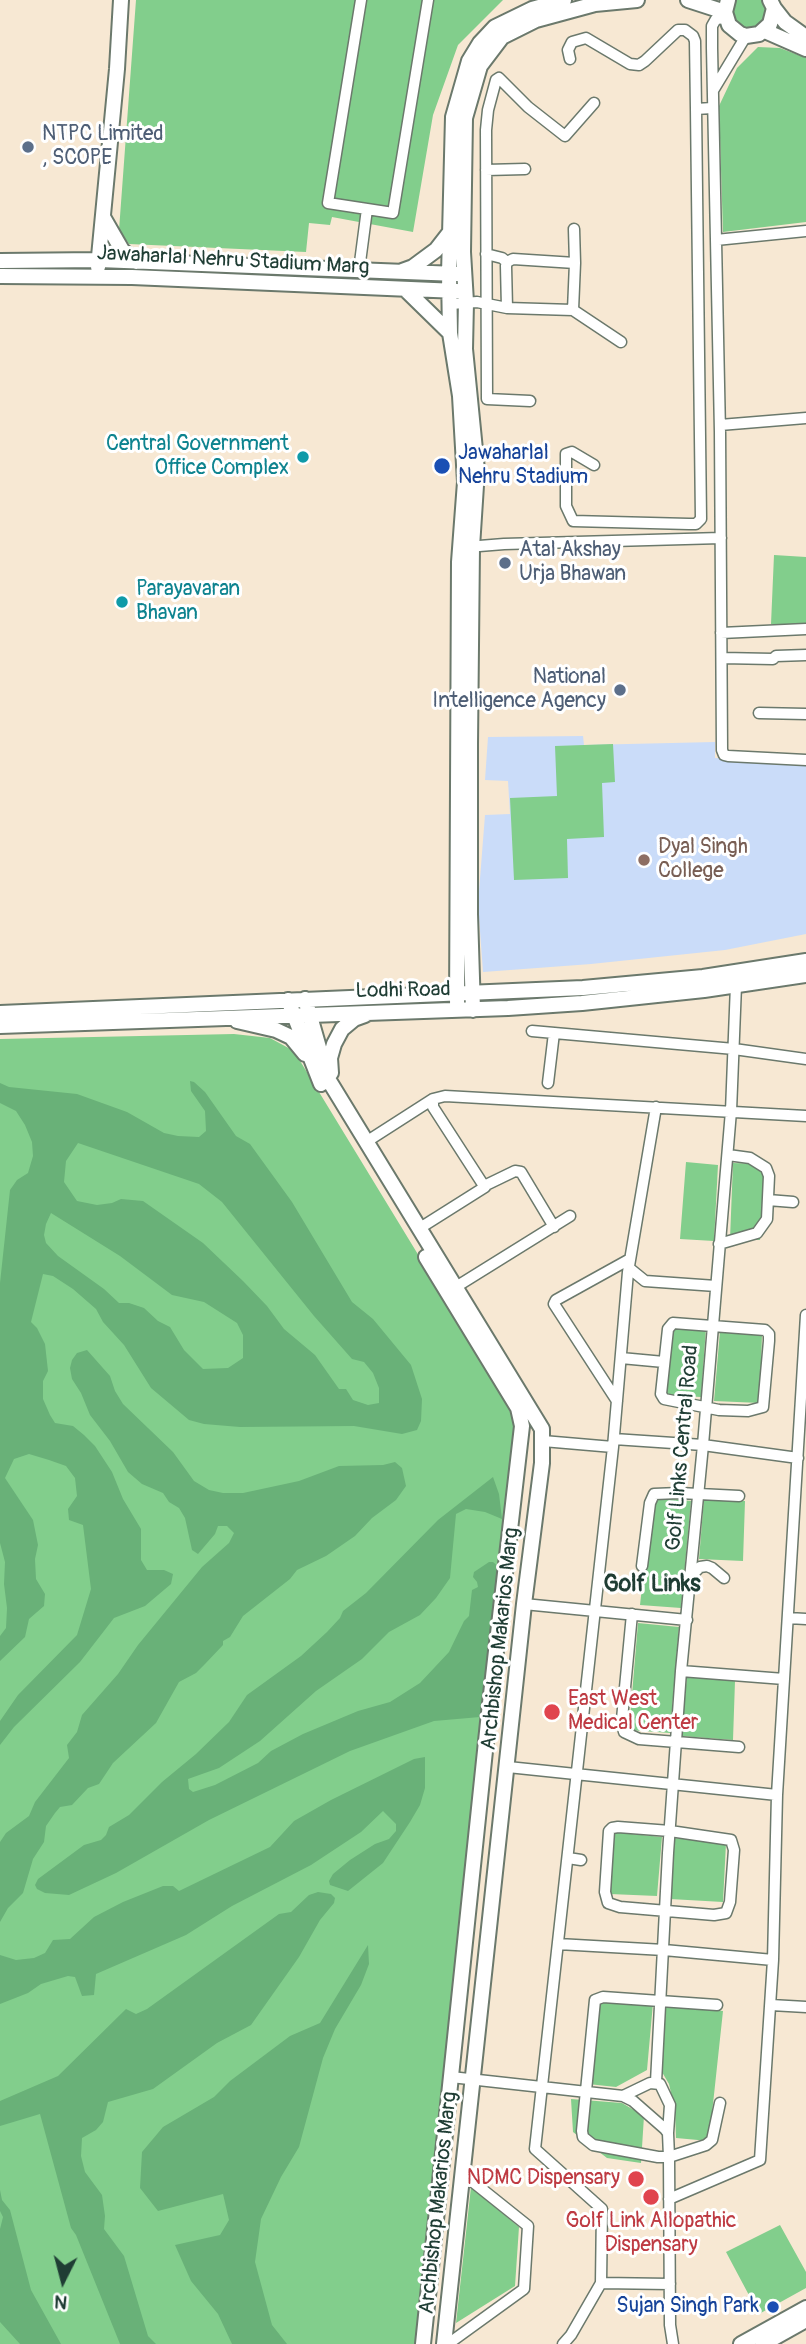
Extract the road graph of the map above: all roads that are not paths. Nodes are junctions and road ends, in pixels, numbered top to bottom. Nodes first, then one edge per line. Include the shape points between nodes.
1 (121, 0) edge
2 (362, 0) edge
3 (428, 0) edge
4 (564, 0) edge
5 (637, 0) edge
6 (688, 0) edge
7 (772, 4) edge
8 (727, 10) edge
9 (765, 31) junction
10 (746, 36) junction
11 (806, 37) edge
12 (806, 49) edge
13 (570, 59) dead end
14 (713, 91) junction
15 (594, 103) dead end
16 (712, 108) junction
17 (696, 109) junction
18 (525, 169) dead end
19 (486, 170) junction
20 (367, 209) junction
21 (103, 217) junction
22 (574, 229) dead end
23 (806, 231) edge
24 (450, 232) junction
25 (716, 240) junction
26 (486, 254) junction
27 (0, 261) edge
28 (99, 261) junction
29 (136, 262) junction
30 (507, 262) junction
31 (575, 263) junction
32 (359, 270) junction
33 (401, 272) junction
34 (456, 274) junction
35 (0, 276) edge
36 (97, 276) junction
37 (405, 290) junction
38 (458, 297) junction
39 (487, 303) junction
40 (507, 308) junction
41 (573, 310) junction
42 (450, 333) junction
43 (621, 342) dead end
44 (530, 401) dead end
45 (806, 418) edge
46 (720, 425) junction
47 (701, 446) junction
48 (720, 446) junction
49 (594, 465) dead end
50 (721, 538) junction
51 (466, 548) junction
52 (806, 629) edge
53 (721, 633) junction
54 (806, 655) edge
55 (722, 658) junction
56 (759, 713) dead end
57 (806, 714) edge
58 (806, 760) edge
59 (806, 961) edge
60 (806, 975) edge
61 (736, 985) junction
62 (473, 993) junction
63 (457, 995) junction
64 (302, 1009) junction
65 (457, 1010) junction
66 (473, 1010) junction
67 (373, 1012) junction
68 (0, 1013) edge
69 (219, 1017) junction
70 (0, 1026) edge
71 (532, 1031) dead end
72 (554, 1033) junction
73 (733, 1049) junction
74 (806, 1059) edge
75 (548, 1083) dead end
76 (327, 1085) junction
77 (433, 1099) junction
78 (656, 1107) junction
79 (731, 1111) junction
80 (806, 1116) edge
81 (366, 1142) junction
82 (728, 1154) junction
83 (485, 1187) junction
84 (768, 1200) junction
85 (793, 1202) dead end
86 (570, 1216) dead end
87 (554, 1227) junction
88 (419, 1228) junction
89 (719, 1244) junction
90 (630, 1264) junction
91 (716, 1286) junction
92 (452, 1290) junction
93 (806, 1315) edge
94 (713, 1326) junction
95 (621, 1359) junction
96 (664, 1362) junction
97 (617, 1401) junction
98 (706, 1409) junction
99 (543, 1441) junction
100 (614, 1443) junction
101 (703, 1445) junction
102 (798, 1458) junction
103 (699, 1493) junction
104 (739, 1496) dead end
105 (642, 1566) dead end
106 (691, 1576) junction
107 (724, 1578) dead end
108 (524, 1604) junction
109 (596, 1611) junction
110 (632, 1614) junction
111 (788, 1618) junction
112 (806, 1619) edge
113 (687, 1620) junction
114 (681, 1671) junction
115 (784, 1679) junction
116 (677, 1744) junction
117 (739, 1747) dead end
118 (508, 1767) junction
119 (578, 1775) junction
120 (674, 1784) junction
121 (777, 1795) junction
122 (670, 1831) junction
123 (568, 1858) junction
124 (581, 1860) dead end
125 (666, 1911) junction
126 (558, 1944) junction
127 (664, 1950) junction
128 (773, 1960) junction
129 (659, 2002) junction
130 (717, 2005) dead end
131 (771, 2005) junction
132 (806, 2007) edge
133 (451, 2077) junction
134 (474, 2080) junction
135 (656, 2082) junction
136 (541, 2088) junction
137 (585, 2093) junction
138 (623, 2096) junction
139 (669, 2100) junction
140 (720, 2103) dead end
141 (650, 2116) junction
142 (668, 2133) junction
143 (669, 2157) junction
144 (463, 2174) junction
145 (669, 2199) junction
146 (601, 2283) junction
147 (670, 2284) junction
148 (806, 2308) edge
149 (806, 2320) edge
150 (423, 2344) edge
151 (446, 2344) edge
152 (563, 2344) edge
153 (673, 2344) edge
154 (741, 2344) edge
155 (764, 2344) edge

1 - 21 street
2 - 20 street via 328,203
3 - 20 street via 393,213
4 - 24 street via 495,27 469,61 453,117
5 - 34 street via 595,4 536,20 502,37 490,50 480,66 465,118
6 - 8 street
7 - 9 street via 771,24
7 - 11 street via 785,22
8 - 10 street via 734,30
8 - 14 street via 712,26
9 - 10 street
9 - 12 street
10 - 14 street
13 - 17 street via 572,42 586,38 639,65 678,30 685,30 695,41
14 - 16 street
15 - 19 street via 565,136 498,78 486,119
16 - 17 street
16 - 25 street
17 - 47 street
18 - 19 street
19 - 26 street
20 - 32 street
21 - 28 street
21 - 29 street via 122,250
22 - 31 street
23 - 25 street
24 - 33 street via 436,250
24 - 34 street
25 - 46 street
26 - 30 street
26 - 39 street
27 - 28 street, Jawaharlal Nehru Stadium Marg
28 - 29 street, Jawaharlal Nehru Stadium Marg
28 - 36 street
29 - 32 street, Jawaharlal Nehru Stadium Marg
30 - 31 street
30 - 40 street
31 - 41 street
32 - 33 street, Jawaharlal Nehru Stadium Marg
33 - 34 street, Jawaharlal Nehru Stadium Marg
34 - 38 street
35 - 36 street, Jawaharlal Nehru Stadium Marg
36 - 37 street, Jawaharlal Nehru Stadium Marg
37 - 38 street, Jawaharlal Nehru Stadium Marg
37 - 42 street
38 - 39 street
38 - 42 street
38 - 51 street via 477,470
39 - 40 street
39 - 44 street via 487,399
40 - 41 street
41 - 43 street
42 - 51 street via 464,446
45 - 46 street
46 - 48 street
47 - 48 street
47 - 49 street via 701,519 696,524 573,521 566,506 566,454 572,452
48 - 50 street
50 - 51 street
50 - 53 street
51 - 62 street
51 - 63 street
52 - 53 street
53 - 55 street
54 - 55 street
55 - 58 street via 722,753
56 - 57 street
59 - 62 street, Lodhi Road via 703,977
60 - 61 street, Lodhi Road
61 - 66 street, Lodhi Road
61 - 73 street, Golf Links Central Road
62 - 63 street, Lodhi Road
62 - 66 street
63 - 64 street, Lodhi Road
63 - 65 street
64 - 67 street, Lodhi Road
64 - 68 street, Archbishop Makarios Marg via 288,1000
64 - 69 street, Lodhi Road
64 - 76 street, Archbishop Makarios Marg
65 - 66 street, Lodhi Road
65 - 67 street, Lodhi Road
67 - 76 street via 342,1029 330,1058
69 - 70 street, Lodhi Road
69 - 76 street via 291,1037
71 - 72 street
72 - 73 street
72 - 75 street
73 - 74 street
73 - 79 street, Golf Links Central Road
76 - 81 street, Archbishop Makarios Marg
76 - 92 street, Archbishop Makarios Marg
77 - 78 street
77 - 81 street
77 - 83 street via 433,1107
78 - 79 street
78 - 90 street
79 - 80 street
79 - 82 street, Golf Links Central Road
81 - 88 street, Archbishop Makarios Marg
82 - 84 street via 750,1158 766,1168
82 - 89 street, Golf Links Central Road
83 - 87 street via 521,1172
83 - 88 street
84 - 85 street
84 - 89 street via 767,1219 757,1233
86 - 87 street
87 - 92 street
88 - 92 street, Archbishop Makarios Marg
89 - 91 street, Golf Links Central Road
90 - 91 street via 645,1281
90 - 95 street
90 - 97 street via 554,1304
91 - 94 street, Golf Links Central Road
92 - 99 street, Archbishop Makarios Marg via 538,1419
92 - 133 street, Archbishop Makarios Marg via 518,1408 522,1426
93 - 102 street
94 - 96 street via 670,1325
94 - 98 street, Golf Links Central Road
94 - 98 street via 769,1334 766,1386 763,1407 758,1409
95 - 96 street
95 - 97 street
96 - 98 street via 664,1399
97 - 100 street
98 - 101 street, Golf Links Central Road
99 - 100 street
99 - 108 street, Archbishop Makarios Marg
100 - 101 street
100 - 109 street
101 - 102 street
101 - 103 street, Golf Links Central Road
102 - 111 street
103 - 104 street
103 - 105 street via 654,1494
103 - 106 street, Golf Links Central Road
106 - 107 street via 706,1566
106 - 113 street, Golf Links Central Road
108 - 109 street
108 - 118 street, Archbishop Makarios Marg
109 - 110 street
109 - 119 street
110 - 113 street
110 - 116 street via 622,1727 639,1739
111 - 112 street
111 - 115 street
113 - 114 street, Golf Links Central Road
114 - 115 street
114 - 116 street, Golf Links Central Road
115 - 121 street
116 - 117 street
116 - 120 street, Golf Links Central Road
118 - 119 street
118 - 134 street, Archbishop Makarios Marg
119 - 120 street
119 - 123 street
120 - 121 street
120 - 122 street, Golf Links Central Road
121 - 128 street
122 - 125 street, Golf Links Central Road
122 - 125 street via 612,1828 607,1864 608,1903
122 - 125 street via 726,1838 734,1850 726,1913
123 - 124 street
123 - 126 street
125 - 127 street, Golf Links Central Road
126 - 127 street
126 - 136 street
127 - 128 street
127 - 129 street, Golf Links Central Road
128 - 131 street
129 - 130 street
129 - 135 street, Golf Links Central Road
129 - 137 street via 595,2000
131 - 132 street
131 - 145 street via 760,2160
133 - 134 street
133 - 150 street, Archbishop Makarios Marg
134 - 136 street
134 - 144 street, Archbishop Makarios Marg
135 - 138 street
135 - 139 street
136 - 137 street
136 - 146 street via 535,2149 602,2209
137 - 138 street
137 - 143 street via 582,2131 586,2141
138 - 141 street
139 - 141 street
139 - 142 street
140 - 143 street via 712,2140
141 - 142 street
142 - 143 street
143 - 145 street
144 - 151 street, Archbishop Makarios Marg
144 - 151 street via 528,2226 524,2289
145 - 147 street
146 - 147 street
146 - 152 street
147 - 153 street
148 - 154 street
149 - 155 street

